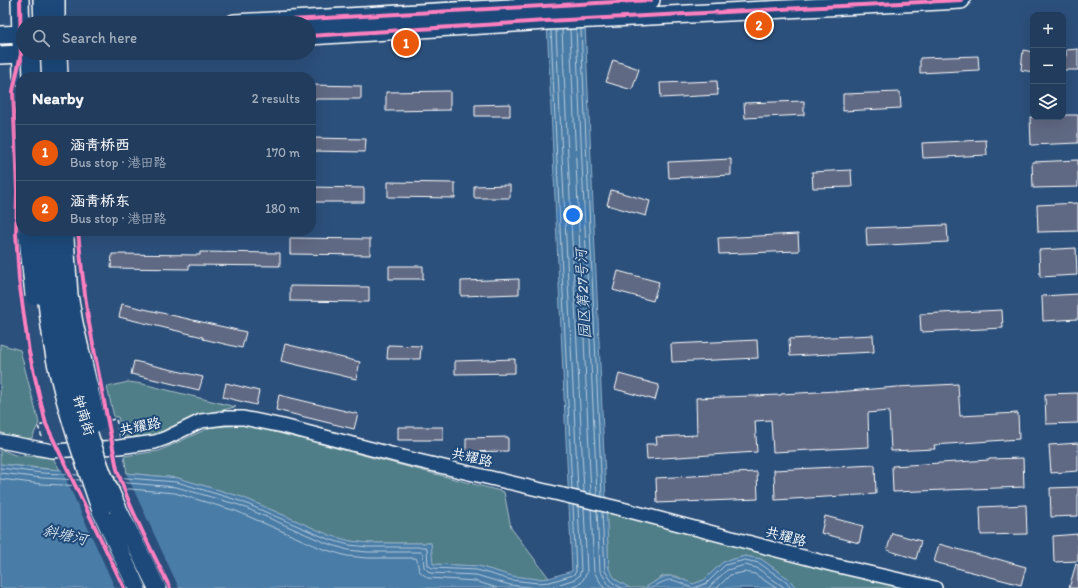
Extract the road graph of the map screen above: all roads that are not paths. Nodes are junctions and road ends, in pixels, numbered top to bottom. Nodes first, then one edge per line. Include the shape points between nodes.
1 (20, 0) edge
2 (30, 0) edge
3 (42, 0) edge
4 (56, 0) edge
5 (651, 0) edge
6 (961, 0) edge
7 (591, 11) junction
8 (545, 14) junction
9 (23, 16) edge
10 (27, 16) edge
11 (43, 16) edge
12 (56, 16) edge
13 (316, 21) edge
14 (16, 32) edge
15 (0, 35) edge
16 (316, 35) edge
17 (16, 54) edge
18 (0, 55) edge
19 (25, 60) edge
20 (28, 60) edge
21 (44, 60) edge
22 (58, 60) edge
23 (23, 72) edge
24 (31, 72) edge
25 (45, 72) edge
26 (58, 72) edge
27 (32, 236) edge
28 (61, 236) edge
29 (0, 441) edge
30 (137, 588) edge
31 (156, 588) edge
32 (935, 588) edge

1 - 9 main road
2 - 10 main road
3 - 11 main road
4 - 12 main road
5 - 7 main road
6 - 7 main road
7 - 8 main road, bridge
8 - 13 main road
8 - 16 main road
14 - 15 main road
17 - 18 main road
19 - 23 main road
20 - 24 main road, bridge
21 - 25 main road
22 - 26 main road
27 - 30 main road, bridge via 38,325 52,395 64,437
28 - 31 main road, bridge via 74,323 118,509
29 - 32 street, 共耀路, bridge via 52,451 122,446 155,442 206,420 243,418 622,509 834,565

